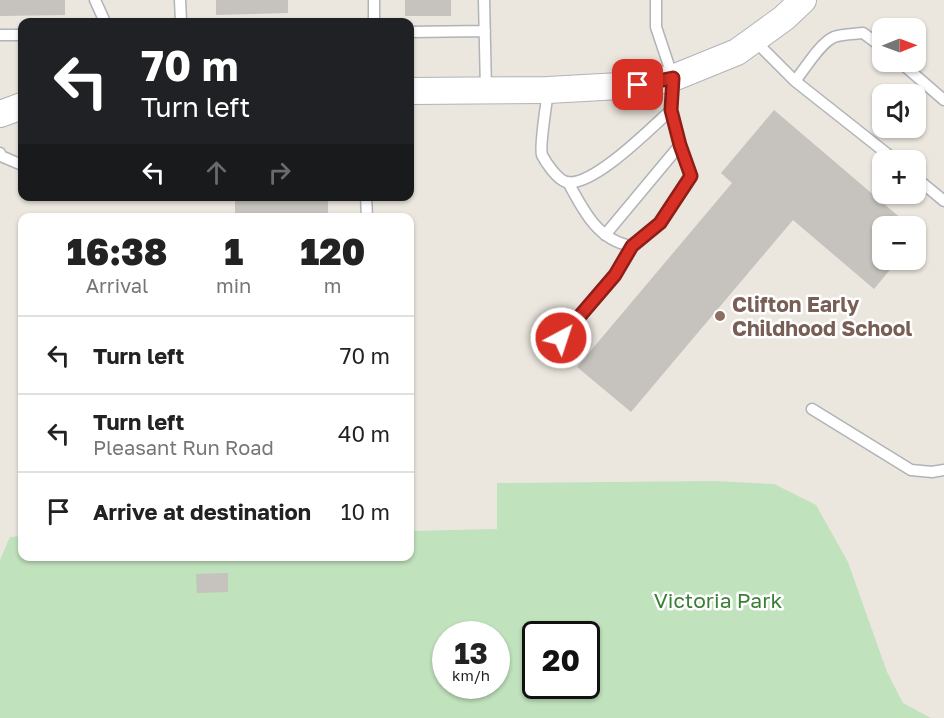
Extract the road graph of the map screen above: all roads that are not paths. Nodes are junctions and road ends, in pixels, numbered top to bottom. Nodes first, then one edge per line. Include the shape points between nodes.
1 (95, 0) edge
2 (180, 0) edge
3 (374, 0) edge
4 (484, 0) edge
5 (656, 0) edge
6 (803, 0) edge
7 (103, 18) edge
8 (180, 18) edge
9 (374, 18) edge
10 (414, 32) edge
11 (485, 32) junction
12 (0, 35) edge
13 (18, 35) edge
14 (754, 40) junction
15 (872, 40) edge
16 (912, 72) edge
17 (673, 78) junction
18 (795, 81) junction
19 (486, 90) junction
20 (548, 90) junction
21 (414, 91) edge
22 (944, 100) edge
23 (18, 107) edge
24 (671, 110) junction
25 (0, 114) edge
26 (680, 145) junction
27 (882, 150) edge
28 (0, 153) edge
29 (18, 163) edge
30 (568, 182) junction
31 (926, 186) edge
32 (944, 201) edge
33 (605, 235) junction
34 (632, 246) junction
35 (561, 338) dead end
36 (812, 410) dead end
37 (944, 470) edge

1 - 7 lane
2 - 8 lane
3 - 9 lane
4 - 11 lane
5 - 17 lane via 656,27
6 - 14 street
10 - 11 lane
11 - 19 lane
12 - 13 lane
14 - 17 street via 737,52
14 - 18 lane
15 - 18 lane via 863,33 835,37 822,45
16 - 22 lane
17 - 20 street via 638,85
17 - 24 lane
18 - 27 lane
19 - 20 street
19 - 21 street
20 - 30 lane via 542,153 559,179
23 - 25 street
24 - 26 lane
24 - 30 lane via 597,174
26 - 33 lane
26 - 34 lane via 691,176 660,223
28 - 29 lane
30 - 33 lane via 587,218
31 - 32 lane
33 - 34 lane
34 - 35 lane via 615,275
36 - 37 lane via 911,470

